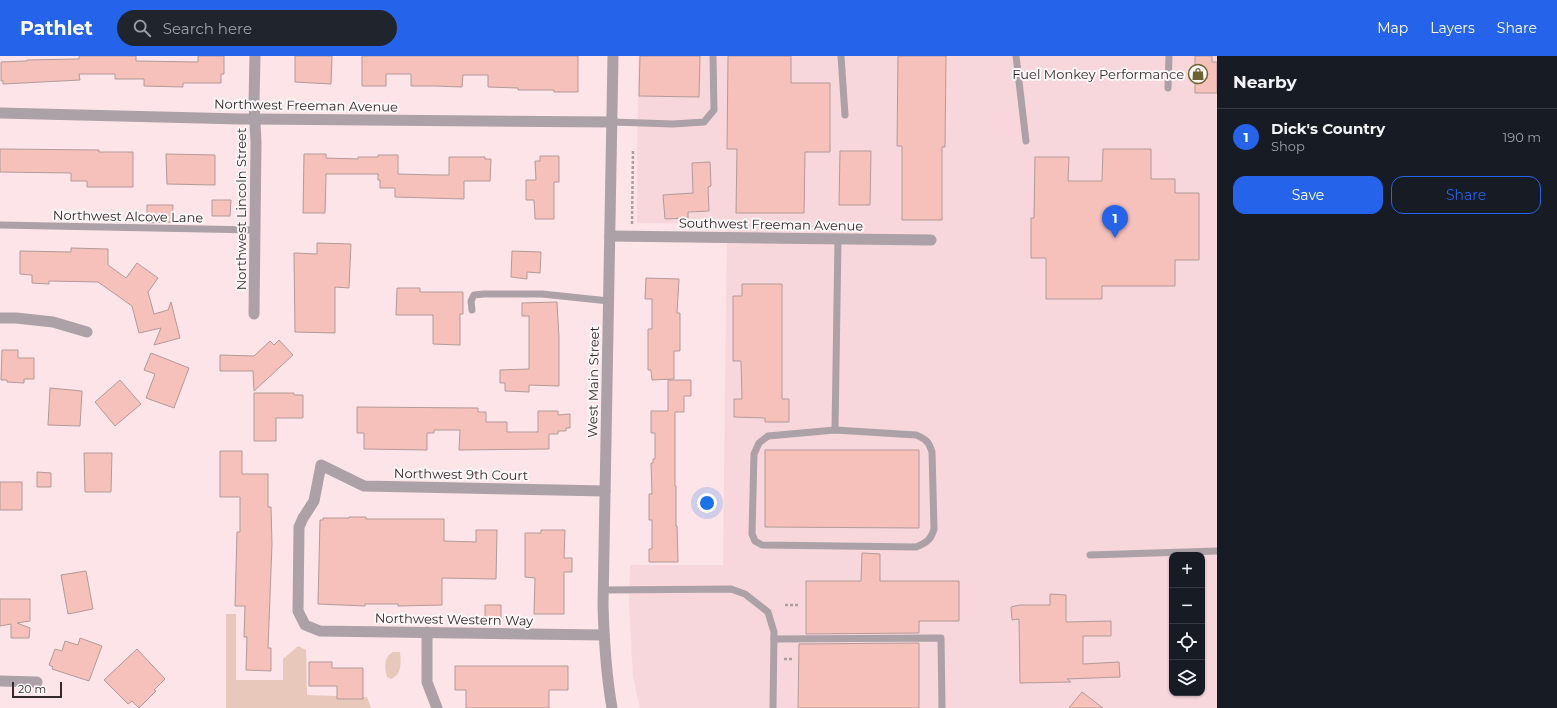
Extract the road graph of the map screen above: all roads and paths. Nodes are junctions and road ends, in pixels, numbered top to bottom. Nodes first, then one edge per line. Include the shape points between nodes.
1 (255, 56) edge
2 (613, 56) edge
3 (713, 56) edge
4 (841, 56) edge
5 (1016, 56) edge
6 (1168, 56) edge
7 (1168, 88) dead end
8 (0, 113) edge
9 (845, 115) dead end
10 (255, 119) junction
11 (612, 122) junction
12 (1026, 141) dead end
13 (633, 150) dead end
14 (0, 225) edge
15 (632, 226) dead end
16 (256, 230) junction
17 (610, 236) junction
18 (838, 239) junction
19 (931, 240) dead end
20 (609, 301) junction
21 (472, 310) dead end
22 (254, 314) dead end
23 (0, 318) edge
24 (87, 332) dead end
25 (835, 430) junction
26 (605, 491) junction
27 (1217, 551) edge
28 (1090, 555) dead end
29 (604, 590) junction
30 (785, 604) dead end
31 (799, 604) dead end
32 (304, 625) joint
33 (427, 632) junction
34 (604, 635) junction
35 (774, 639) junction
36 (0, 681) edge
37 (37, 682) dead end
38 (437, 708) edge
39 (612, 708) edge
40 (773, 708) edge
41 (942, 708) edge

1 - 10 street, Northwest Lincoln Street
2 - 11 street, West Main Street
3 - 11 lane via 714,110 704,122
4 - 9 lane
5 - 12 lane
6 - 7 lane
8 - 10 street, Northwest Freeman Avenue
10 - 11 street, Northwest Freeman Avenue
10 - 16 street, Northwest Lincoln Street
11 - 17 street, West Main Street
13 - 15 path
14 - 16 lane, Northwest Alcove Lane
16 - 22 street, Northwest Lincoln Street
17 - 18 street, Southwest Freeman Avenue
17 - 20 street, West Main Street
18 - 19 street, Southwest Freeman Avenue
18 - 25 lane
20 - 21 lane via 542,294 484,294 474,295 471,301
20 - 26 street, West Main Street
23 - 24 street via 53,322
25 - 25 lane via 768,436 758,443 754,454 752,534 756,541 762,545 916,547 925,544 934,529 932,452 925,438 916,435
26 - 29 street, West Main Street
26 - 32 street, Northwest 9th Court via 364,486 320,465 314,501 299,527 298,611
27 - 28 lane
29 - 34 street, West Main Street
29 - 35 lane via 730,589 745,594 768,612
30 - 31 path
32 - 33 street, Northwest Western Way via 320,630
33 - 34 street, Northwest Western Way
33 - 38 street via 427,682
34 - 39 street, West Main Street
35 - 40 lane
35 - 41 lane via 941,638
36 - 37 street

